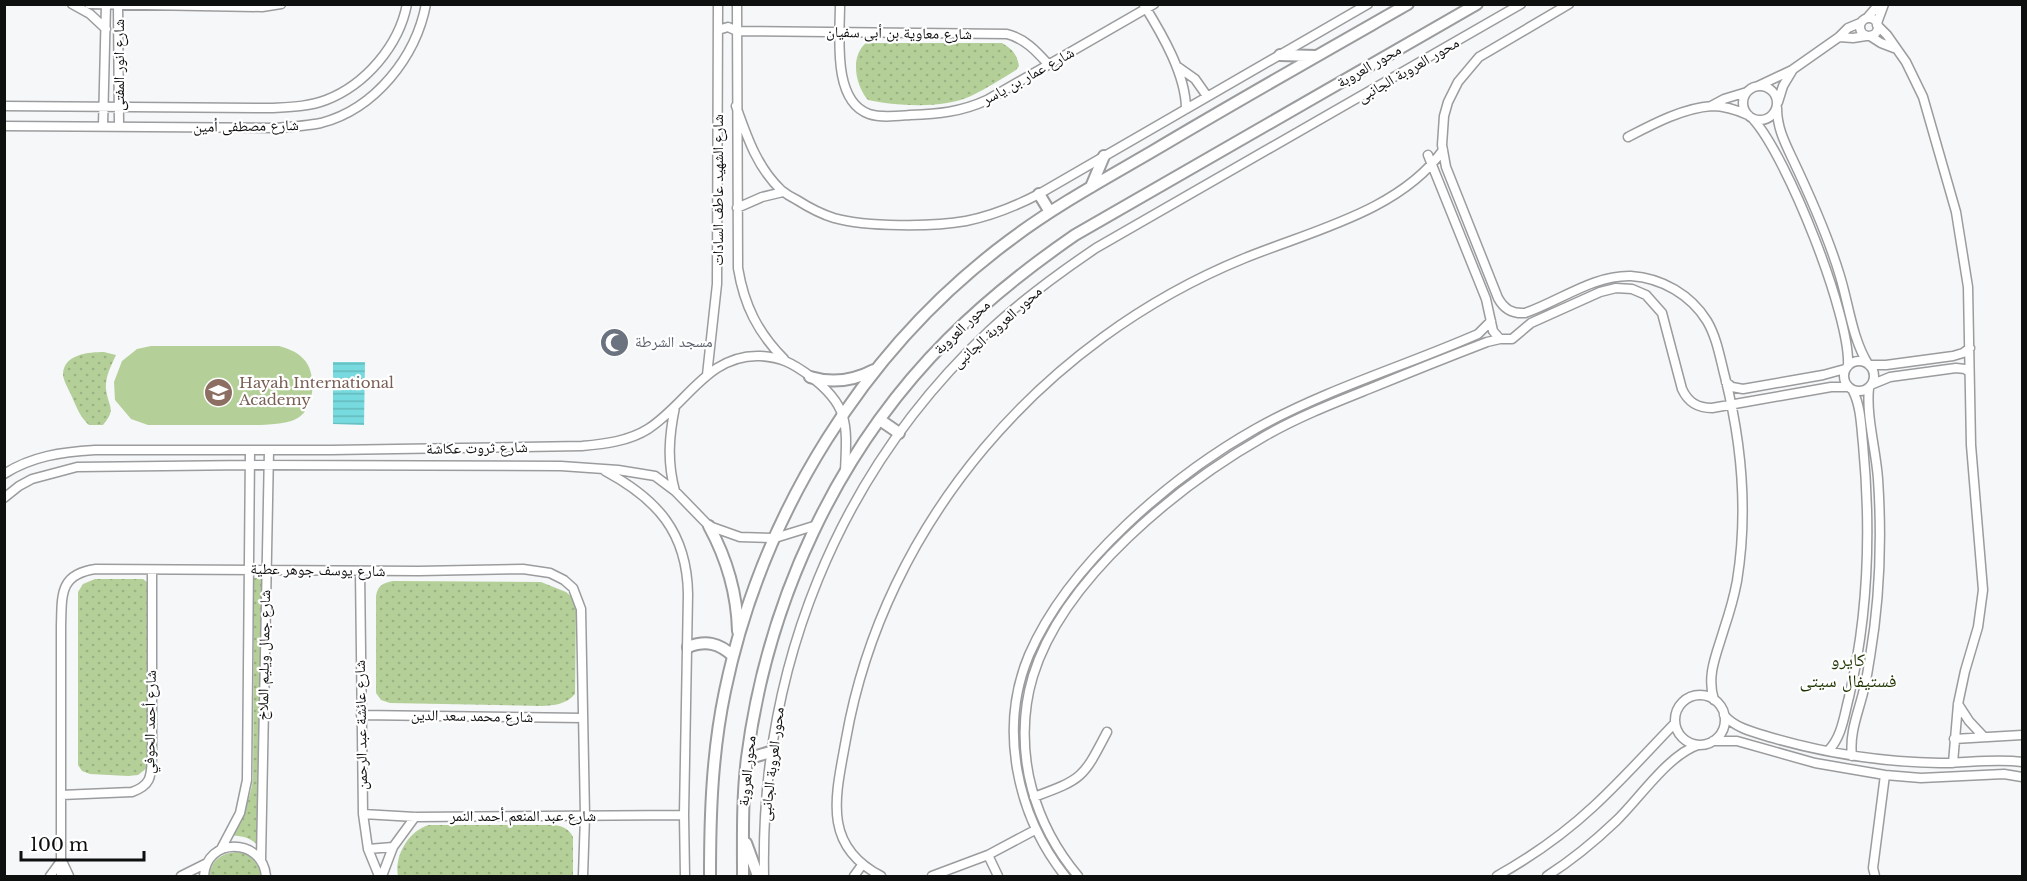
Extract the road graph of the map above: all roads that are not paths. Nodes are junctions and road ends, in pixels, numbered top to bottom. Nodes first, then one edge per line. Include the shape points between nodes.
1 (72, 4) edge
2 (89, 4) edge
3 (281, 4) edge
4 (407, 4) edge
5 (426, 4) edge
6 (840, 4) edge
7 (1368, 4) edge
8 (1408, 4) edge
9 (1477, 4) edge
10 (1521, 4) edge
11 (1569, 4) edge
12 (1882, 4) edge
13 (106, 5) edge
14 (118, 5) edge
15 (151, 5) edge
16 (214, 6) edge
17 (1148, 6) edge
18 (718, 8) edge
19 (737, 8) edge
20 (1394, 9) edge
21 (1863, 21) junction
22 (1877, 24) junction
23 (106, 29) junction
24 (718, 30) junction
25 (737, 31) junction
26 (840, 33) junction
27 (1868, 36) junction
28 (1839, 37) junction
29 (1894, 48) junction
30 (1280, 55) junction
31 (1317, 56) junction
32 (1049, 65) junction
33 (1177, 67) junction
34 (1792, 70) junction
35 (1758, 87) junction
36 (1747, 92) junction
37 (1207, 96) junction
38 (4, 106) edge
39 (736, 106) junction
40 (1710, 106) junction
41 (1777, 106) junction
42 (103, 107) junction
43 (119, 107) junction
44 (1186, 109) junction
45 (1751, 117) junction
46 (4, 126) edge
47 (103, 126) junction
48 (119, 126) junction
49 (1628, 136) dead end
50 (1443, 150) junction
51 (1428, 155) dead end
52 (1104, 156) junction
53 (1431, 166) junction
54 (1091, 188) junction
55 (783, 192) junction
56 (1039, 194) junction
57 (737, 208) junction
58 (1050, 212) junction
59 (1491, 321) junction
60 (1500, 339) junction
61 (1970, 348) junction
62 (784, 359) junction
63 (1869, 364) junction
64 (877, 368) junction
65 (1847, 368) junction
66 (1969, 372) junction
67 (707, 375) junction
68 (810, 377) junction
69 (1726, 382) junction
70 (1871, 386) junction
71 (1850, 389) junction
72 (1732, 404) junction
73 (675, 406) junction
74 (844, 414) junction
75 (880, 420) junction
76 (899, 433) junction
77 (126, 450) junction
78 (139, 450) junction
79 (250, 450) junction
80 (269, 450) junction
81 (250, 465) junction
82 (269, 465) junction
83 (126, 466) junction
84 (140, 466) junction
85 (602, 470) junction
86 (845, 472) junction
87 (4, 474) edge
88 (675, 491) junction
89 (4, 498) edge
90 (1144, 509) junction
91 (1152, 517) junction
92 (817, 525) junction
93 (709, 526) junction
94 (775, 538) junction
95 (250, 569) junction
96 (265, 569) junction
97 (152, 570) junction
98 (360, 571) junction
99 (739, 637) junction
100 (688, 647) junction
101 (733, 656) junction
102 (1714, 700) junction
103 (1958, 704) junction
104 (361, 715) junction
105 (1724, 715) junction
106 (583, 718) junction
107 (1675, 723) junction
108 (1107, 732) dead end
109 (2022, 735) edge
110 (1984, 737) junction
111 (1954, 739) junction
112 (1713, 741) junction
113 (1698, 745) junction
114 (1828, 751) junction
115 (770, 752) junction
116 (1852, 756) junction
117 (747, 759) junction
118 (2022, 762) edge
119 (1953, 763) junction
120 (1885, 774) junction
121 (2022, 777) edge
122 (1031, 784) junction
123 (1021, 786) junction
124 (61, 795) junction
125 (1034, 797) junction
126 (363, 814) junction
127 (684, 815) junction
128 (585, 816) junction
129 (415, 817) junction
130 (1035, 830) junction
131 (743, 835) junction
132 (393, 847) junction
133 (221, 849) junction
134 (368, 849) junction
135 (988, 855) junction
136 (61, 859) junction
137 (261, 860) junction
138 (207, 863) junction
139 (862, 865) junction
140 (1873, 874) edge
141 (50, 876) edge
142 (61, 876) edge
143 (69, 876) edge
144 (181, 876) edge
145 (204, 876) edge
146 (266, 876) edge
147 (381, 876) edge
148 (583, 876) edge
149 (684, 876) edge
150 (710, 876) edge
151 (742, 876) edge
152 (758, 876) edge
153 (764, 876) edge
154 (854, 876) edge
155 (881, 876) edge
156 (932, 876) edge
157 (998, 876) edge
158 (1065, 876) edge
159 (1078, 876) edge
160 (1497, 876) edge
161 (1547, 876) edge

1 - 23 street
2 - 13 street
3 - 16 street via 262,8
4 - 43 street, شارع مصطفى أمين via 401,26 368,73 326,100 270,108
5 - 48 street, شارع مصطفى أمين via 413,47 399,67 362,102 323,122 275,128
6 - 26 street, شارع عمار بن ياسر
7 - 30 street
8 - 20 main road
9 - 75 main road, محور العروبة via 1110,213 1049,252 947,340
10 - 76 street, محور العروبة الجانبى via 1059,273 974,346
11 - 50 street via 1488,51 1464,73 1448,102
12 - 21 street
12 - 22 street
13 - 14 street
13 - 23 street, شارع انور المفتى
14 - 15 street
14 - 43 street, شارع انور المفتى
15 - 16 street
17 - 32 street, شارع عمار بن ياسر
17 - 33 street
18 - 19 street via 728,15
18 - 24 street, شارع الشهيد عاطف السادات
19 - 25 street, شارع الشهيد عاطف السادات
20 - 31 main road
21 - 22 street via 1873,18
21 - 27 street via 1861,32
21 - 28 street
22 - 27 street via 1876,32
22 - 29 street
23 - 42 street, شارع انور المفتى
24 - 25 street, شارع معاوية بن أبى سفيان via 728,27
24 - 67 street, شارع الشهيد عاطف السادات via 717,284
25 - 26 street, شارع معاوية بن أبى سفيان
25 - 39 street, شارع الشهيد عاطف السادات
26 - 32 street, شارع معاوية بن أبى سفيان via 1007,34 1026,42
26 - 32 street, شارع عمار بن ياسر via 842,77 850,100 874,115 939,114 972,107
27 - 28 street
27 - 29 street
28 - 34 street
29 - 61 street via 1923,97 1956,212 1968,287
30 - 31 main road
30 - 37 street
31 - 54 main road
33 - 37 street via 1195,79
33 - 44 street
34 - 35 street
34 - 41 street
35 - 36 street
35 - 41 street via 1769,89
36 - 40 street
36 - 45 street via 1743,104
37 - 44 street
38 - 42 street, شارع مصطفى أمين
39 - 55 street, شارع الشهيد عاطف السادات via 752,150
39 - 57 street, شارع الشهيد عاطف السادات
40 - 45 street via 1733,109
40 - 49 street via 1671,117
41 - 45 street via 1768,119
41 - 63 street via 1780,134 1830,246 1857,341
42 - 43 street, شارع مصطفى أمين
42 - 47 street, شارع انور المفتى
43 - 48 street, شارع انور المفتى
44 - 52 street
45 - 65 street via 1787,174 1810,227 1845,335
46 - 47 street, شارع مصطفى أمين
47 - 48 street, شارع مصطفى أمين
50 - 53 street
50 - 69 street via 1454,188 1498,298 1506,309 1525,313 1606,279 1631,276 1657,281 1683,296 1706,320
51 - 53 street
52 - 54 main road
52 - 56 street
53 - 59 street via 1481,285
53 - 139 street via 1400,192 1194,281 1124,322 1090,346 1021,407 968,467 904,567 873,638 854,703 836,803 844,844
54 - 58 main road
55 - 56 street, شارع الشهيد عاطف السادات via 810,208 850,222 927,225 966,221
55 - 57 street, شارع الشهيد عاطف السادات
56 - 58 main road
57 - 62 street, شارع الشهيد عاطف السادات via 738,268 746,302 762,333
58 - 64 main road via 972,271
59 - 60 street
59 - 90 street via 1478,334 1312,401 1257,428 1199,465
60 - 72 street via 1512,339 1531,323 1600,292 1632,289 1646,295 1662,313 1688,400 1706,408
60 - 91 street via 1345,399 1268,434 1204,475
61 - 63 street via 1957,355
61 - 66 street
62 - 67 street, شارع ثروت عكاشة via 735,358
62 - 68 street, شارع ثروت عكاشة
63 - 65 street via 1855,361
63 - 70 street via 1875,376
64 - 68 main road via 838,381
64 - 74 main road
65 - 69 street via 1743,389
65 - 71 street via 1844,376
66 - 70 street via 1956,368 1885,378
66 - 103 street via 1983,590 1978,627
67 - 73 street, شارع ثروت عكاشة
68 - 74 street, شارع ثروت عكاشة via 830,392
69 - 72 street
70 - 71 street via 1862,392
70 - 116 street via 1869,406 1880,506 1880,564 1864,688 1852,730
71 - 72 street via 1831,387
71 - 114 street via 1859,411 1866,476 1866,593 1844,717 1839,736
72 - 102 street via 1741,473 1741,544 1733,600 1711,670
73 - 80 street, شارع ثروت عكاشة via 636,435 602,444
73 - 88 street via 669,442
74 - 86 street
74 - 94 main road via 805,477
75 - 76 main road
75 - 86 main road, محور العروبة
76 - 115 street, محور العروبة الجانبى via 852,507 814,588 787,669
77 - 78 street, شارع ثروت عكاشة
77 - 83 street
77 - 87 street, شارع ثروت عكاشة via 60,452
78 - 79 street, شارع ثروت عكاشة
78 - 84 street
79 - 80 street, شارع ثروت عكاشة
79 - 81 street, شارع جمال ويليم الملاخ
80 - 82 street, شارع جمال ويليم الملاخ
81 - 82 street, شارع ثروت عكاشة
81 - 84 street, شارع ثروت عكاشة
81 - 95 street, شارع جمال ويليم الملاخ
82 - 85 street, شارع ثروت عكاشة via 550,466
82 - 96 street, شارع جمال ويليم الملاخ
83 - 84 street, شارع ثروت عكاشة
83 - 89 street, شارع ثروت عكاشة via 77,467 49,473 26,482
85 - 88 street, شارع ثروت عكاشة via 655,476
85 - 100 street via 645,496 670,526 688,580
86 - 92 main road, محور العروبة
88 - 93 street, شارع ثروت عكاشة
90 - 91 street
90 - 123 street via 1073,584 1030,655 1015,715 1015,755
91 - 122 street via 1095,572 1044,650 1032,678 1025,718
92 - 94 street, شارع ثروت عكاشة
92 - 117 main road, محور العروبة via 789,589 771,645
93 - 94 street, شارع ثروت عكاشة via 740,537
93 - 99 main road via 731,579
94 - 99 main road
95 - 96 street, شارع يوسف جوهر عطية
95 - 97 street, شارع يوسف جوهر عطية
95 - 133 street, شارع جمال ويليم الملاخ via 247,780 240,813
96 - 98 street, شارع يوسف جوهر عطية
96 - 137 street, شارع جمال ويليم الملاخ
97 - 124 street, شارع يوسف جوهر عطية via 83,571 68,581 64,589
97 - 124 street, شارع أحمد الحوفي via 152,758 148,782 132,792
98 - 104 street, شارع عائشة عبد الرحمن
98 - 106 street, شارع يوسف جوهر عطية via 523,569 550,573 564,580 573,588 581,609
99 - 101 main road
100 - 101 main road via 712,643
100 - 127 street
101 - 150 main road via 710,805
102 - 105 street
102 - 107 street via 1698,695 1683,701
103 - 110 street
103 - 111 street
104 - 106 street, شارع محمد سعد الدين
104 - 126 street, شارع عائشة عبد الرحمن
105 - 112 street via 1724,727
105 - 114 street via 1749,730
106 - 128 street, شارع يوسف جوهر عطية
107 - 113 street via 1683,738
107 - 160 street via 1575,823
108 - 125 street via 1082,775 1070,784
109 - 110 street
110 - 111 street
111 - 119 street
112 - 113 street
112 - 120 street via 1737,741 1815,763
113 - 161 street via 1672,760 1616,821
114 - 116 street
115 - 117 main road
115 - 153 street, محور العروبة الجانبى
116 - 119 street
117 - 131 main road, محور العروبة
118 - 119 street
120 - 121 street
120 - 140 street
122 - 123 street
122 - 125 street
123 - 130 street
124 - 136 street, شارع يوسف جوهر عطية
125 - 159 street via 1049,834
126 - 129 street, شارع عبد المنعم أحمد النمر
126 - 134 street, شارع عائشة عبد الرحمن
127 - 128 street, شارع عبد المنعم أحمد النمر
127 - 149 street
128 - 129 street, شارع عبد المنعم أحمد النمر
128 - 148 street, شارع يوسف جوهر عطية
129 - 132 street
130 - 135 street
130 - 158 street
131 - 151 main road, محور العروبة
131 - 152 main road
132 - 134 street
132 - 147 street
133 - 137 street via 243,848
133 - 138 street, شارع جمال ويليم الملاخ
134 - 147 street, شارع عائشة عبد الرحمن
135 - 156 street
135 - 157 street
136 - 141 street
136 - 142 street, شارع يوسف جوهر عطية
136 - 143 street
137 - 146 street, شارع جمال ويليم الملاخ
138 - 144 street
138 - 145 street
139 - 154 street
139 - 155 street

